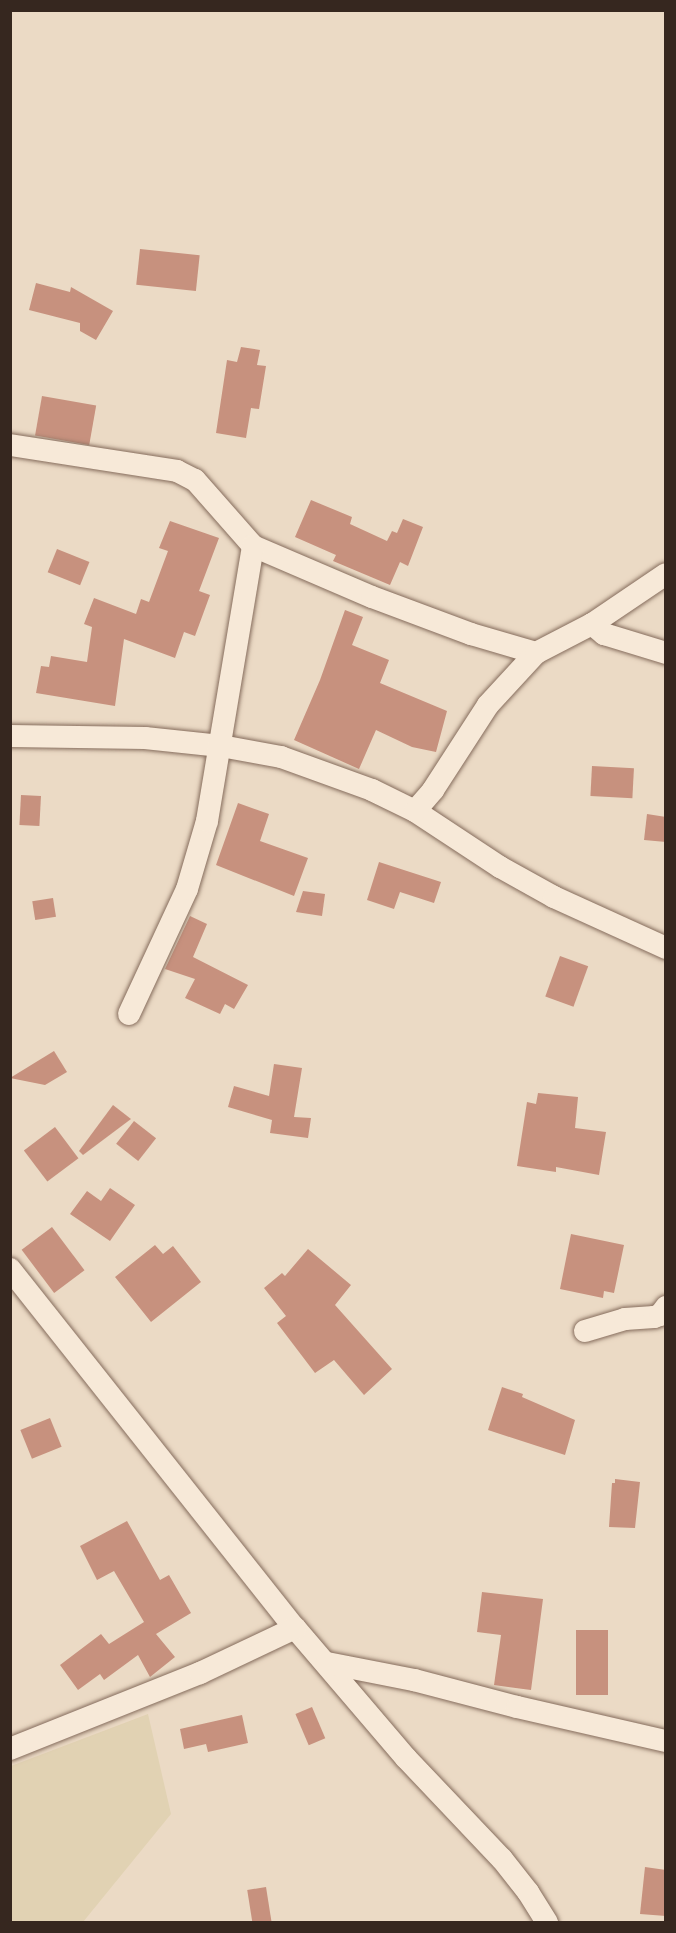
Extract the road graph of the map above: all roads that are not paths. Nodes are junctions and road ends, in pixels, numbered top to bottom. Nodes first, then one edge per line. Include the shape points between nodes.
1 (10, 445) edge
2 (252, 546) junction
3 (666, 574) edge
4 (592, 624) junction
5 (536, 653) junction
6 (666, 654) edge
7 (10, 736) edge
8 (221, 746) junction
9 (415, 811) junction
10 (666, 948) edge
11 (129, 1014) dead end
12 (10, 1269) edge
13 (666, 1307) edge
14 (585, 1331) dead end
15 (295, 1628) junction
16 (327, 1663) junction
17 (666, 1741) edge
18 (10, 1749) edge
19 (547, 1923) edge

1 - 2 street via 177,471 195,480
2 - 5 street via 372,597
2 - 8 street
3 - 4 street
4 - 5 street
4 - 6 street via 604,634
5 - 9 street via 488,705
7 - 8 street via 145,738
8 - 9 street via 281,757 326,772
8 - 11 street via 207,821 187,889
9 - 10 street via 554,897
12 - 15 street
13 - 14 street via 654,1317
15 - 16 street
15 - 18 street via 200,1673
16 - 17 street
16 - 19 street via 406,1758 502,1859

